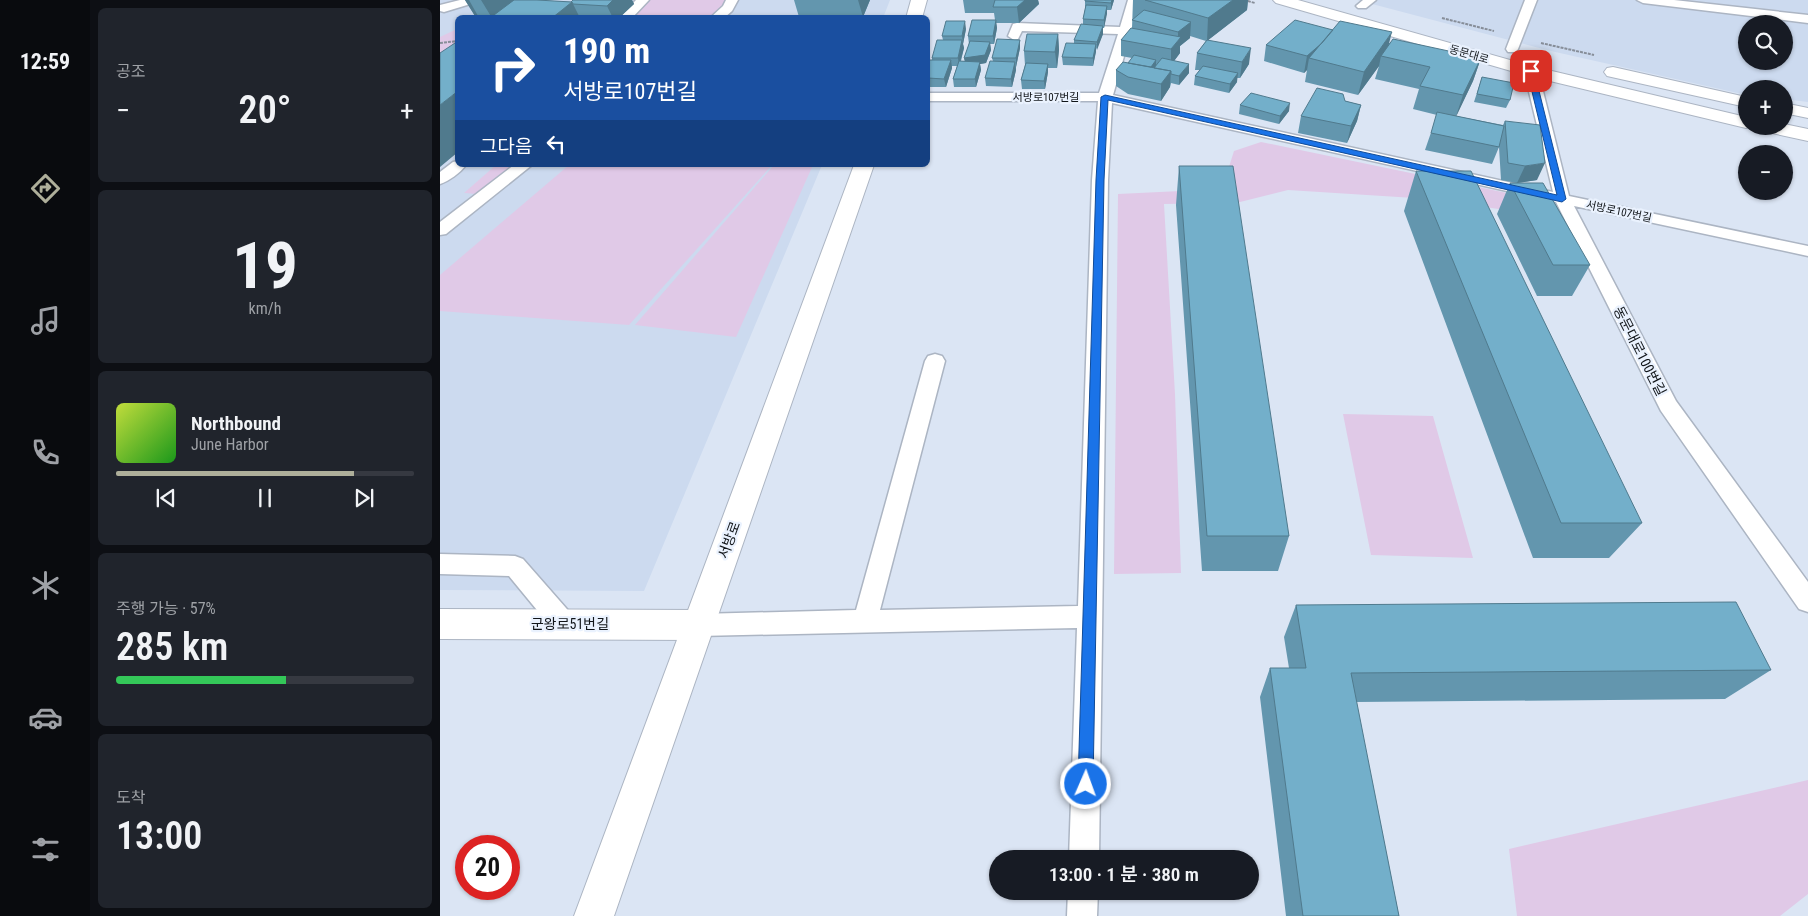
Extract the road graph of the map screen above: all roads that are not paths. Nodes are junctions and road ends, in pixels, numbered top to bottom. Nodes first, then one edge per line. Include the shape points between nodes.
1 (473, 0) edge
2 (644, 0) edge
3 (732, 0) edge
4 (920, 0) edge
5 (1134, 0) edge
6 (1281, 0) edge
7 (1531, 0) edge
8 (1643, 0) edge
9 (445, 4) edge
10 (628, 15) edge
11 (720, 15) edge
12 (915, 15) edge
13 (1808, 19) edge
14 (440, 21) edge
15 (1423, 24) dead end
16 (1124, 31) junction
17 (1014, 36) dead end
18 (1512, 49) junction
19 (1530, 62) junction
20 (1593, 68) dead end
21 (930, 97) edge
22 (1105, 97) junction
23 (1738, 100) edge
24 (1793, 110) edge
25 (1808, 113) edge
26 (1738, 120) edge
27 (1793, 132) edge
28 (1808, 135) edge
29 (455, 167) edge
30 (521, 167) edge
31 (863, 167) edge
32 (440, 179) edge
33 (1562, 199) junction
34 (440, 210) edge
35 (463, 212) junction
36 (440, 230) edge
37 (1808, 251) edge
38 (935, 361) dead end
39 (440, 564) edge
40 (1808, 601) edge
41 (1090, 617) junction
42 (865, 621) junction
43 (440, 624) edge
44 (564, 624) junction
45 (699, 625) junction
46 (1084, 850) edge
47 (1083, 900) edge
48 (594, 916) edge
49 (1082, 916) edge

1 - 9 lane
2 - 10 lane
3 - 11 lane
4 - 12 main road
5 - 16 lane
6 - 19 main road, 동문대로
7 - 18 lane
8 - 13 lane
9 - 14 lane
15 - 18 main road, 동문대로
16 - 17 lane via 1017,27
16 - 22 lane
18 - 19 main road, 동문대로
19 - 26 main road, 동문대로
19 - 33 lane, 동문대로100번길
20 - 23 main road
21 - 22 lane, 서방로107번길
22 - 33 lane, 서방로107번길
22 - 41 lane via 1100,180
24 - 25 main road
27 - 28 main road
29 - 32 lane
30 - 35 lane
31 - 45 main road, 서방로
33 - 37 lane, 서방로107번길
33 - 40 lane, 동문대로100번길 via 1668,406
34 - 35 lane
35 - 36 lane
38 - 42 lane
39 - 44 lane via 515,566
41 - 42 lane
41 - 46 lane
42 - 45 lane
43 - 44 main road, 군왕로51번길
44 - 45 main road, 군왕로51번길
45 - 48 main road, 서방로
47 - 49 lane

